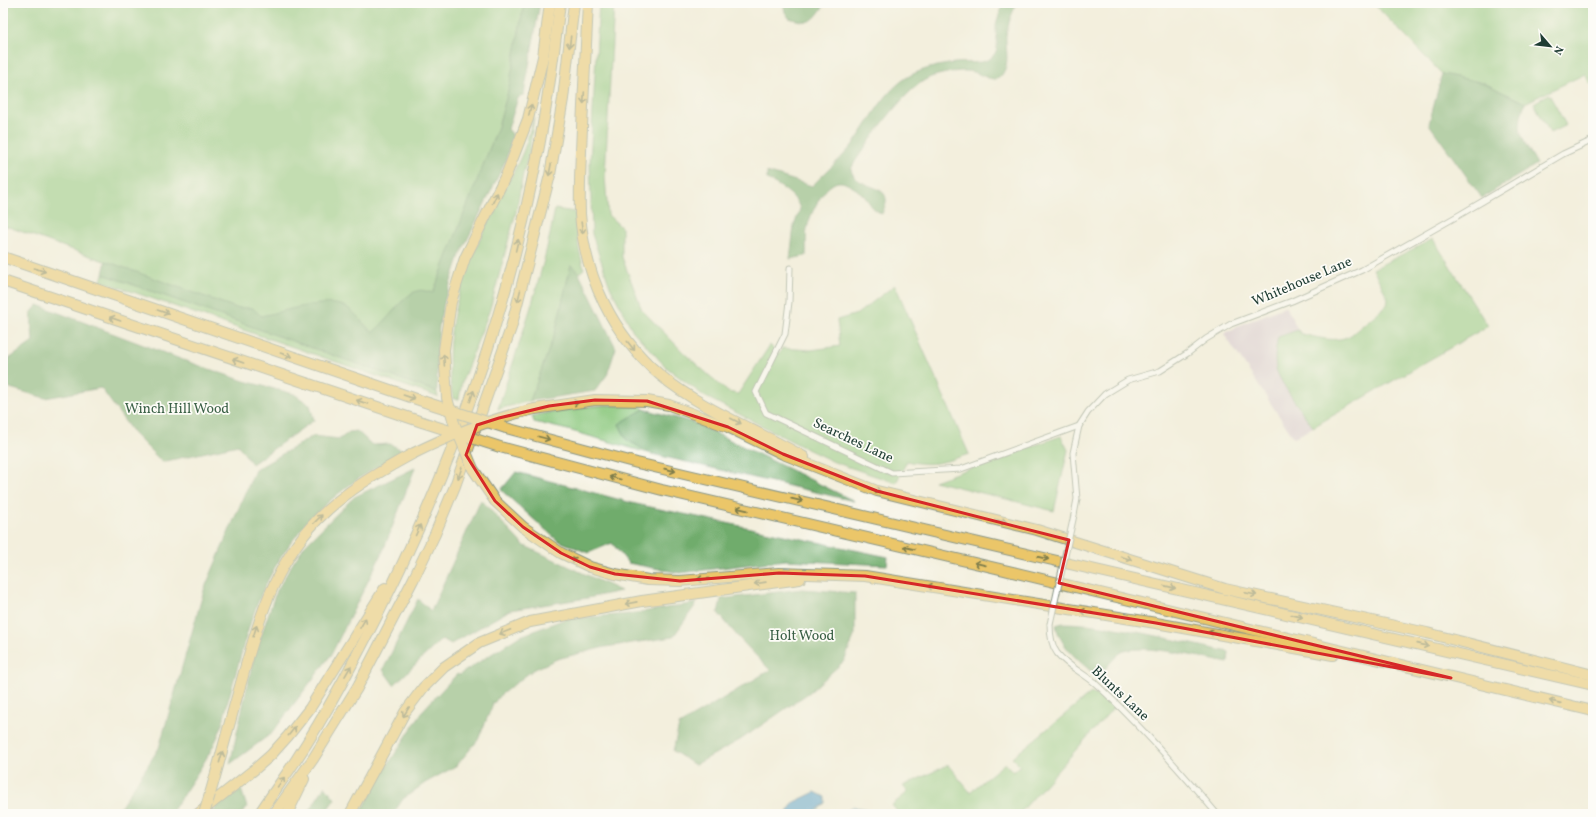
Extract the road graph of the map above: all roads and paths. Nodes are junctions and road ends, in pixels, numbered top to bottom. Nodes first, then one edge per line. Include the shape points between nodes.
1 (550, 3) edge
2 (560, 3) edge
3 (574, 3) edge
4 (588, 3) edge
5 (1593, 140) edge
6 (3, 257) edge
7 (790, 268) dead end
8 (3, 281) edge
9 (1079, 426) junction
10 (838, 477) junction
11 (1075, 482) joint
12 (402, 565) junction
13 (840, 574) junction
14 (1593, 675) edge
15 (1451, 678) junction
16 (1593, 685) edge
17 (1593, 712) edge
18 (313, 759) junction
19 (198, 814) edge
20 (204, 814) edge
21 (259, 814) edge
22 (274, 814) edge
23 (287, 814) edge
24 (350, 814) edge
25 (1217, 814) edge

13 -> 1 highway, bridge via 779,573 680,581 648,580 590,568 561,553 523,527 495,501 473,469 454,423 447,398 444,350 451,302 465,258 508,173 528,119 543,57
12 -> 2 highway via 467,410 515,253 545,111
3 -> 18 highway via 563,99 550,175 511,328 456,486 436,534 357,688
4 -> 10 highway via 580,214 590,272 602,300 618,328 638,354 660,375 711,408
5 - 9 street, Whitehouse Lane via 1563,154 1362,270 1231,324 1206,338 1160,371 1128,380 1105,394
6 -> 16 highway, bridge via 428,404 506,428 637,463
7 - 9 street, Searches Lane via 785,334 756,392 766,413 892,473 960,469
15 -> 8 highway, bridge via 662,490 500,447
9 - 11 street, Whitehouse Lane via 1073,453
10 -> 14 highway via 877,491 1036,530 1225,589 1427,633
20 -> 10 highway, bridge via 253,636 281,568 302,537 332,506 371,477 414,452 453,434 535,409 595,400 625,400 654,402 728,427
11 - 25 street, Blunts Lane, bridge via 1077,499 1050,624 1050,635 1056,651 1068,665 1097,684 1176,765
19 -> 12 highway via 271,755 288,736 310,708 378,597
21 -> 12 highway via 297,758 352,664
15 -> 13 highway via 1156,623
13 -> 24 highway via 642,601 530,622 479,643 444,667 423,688 405,712
17 -> 15 highway
18 - 22 highway
18 - 23 highway

